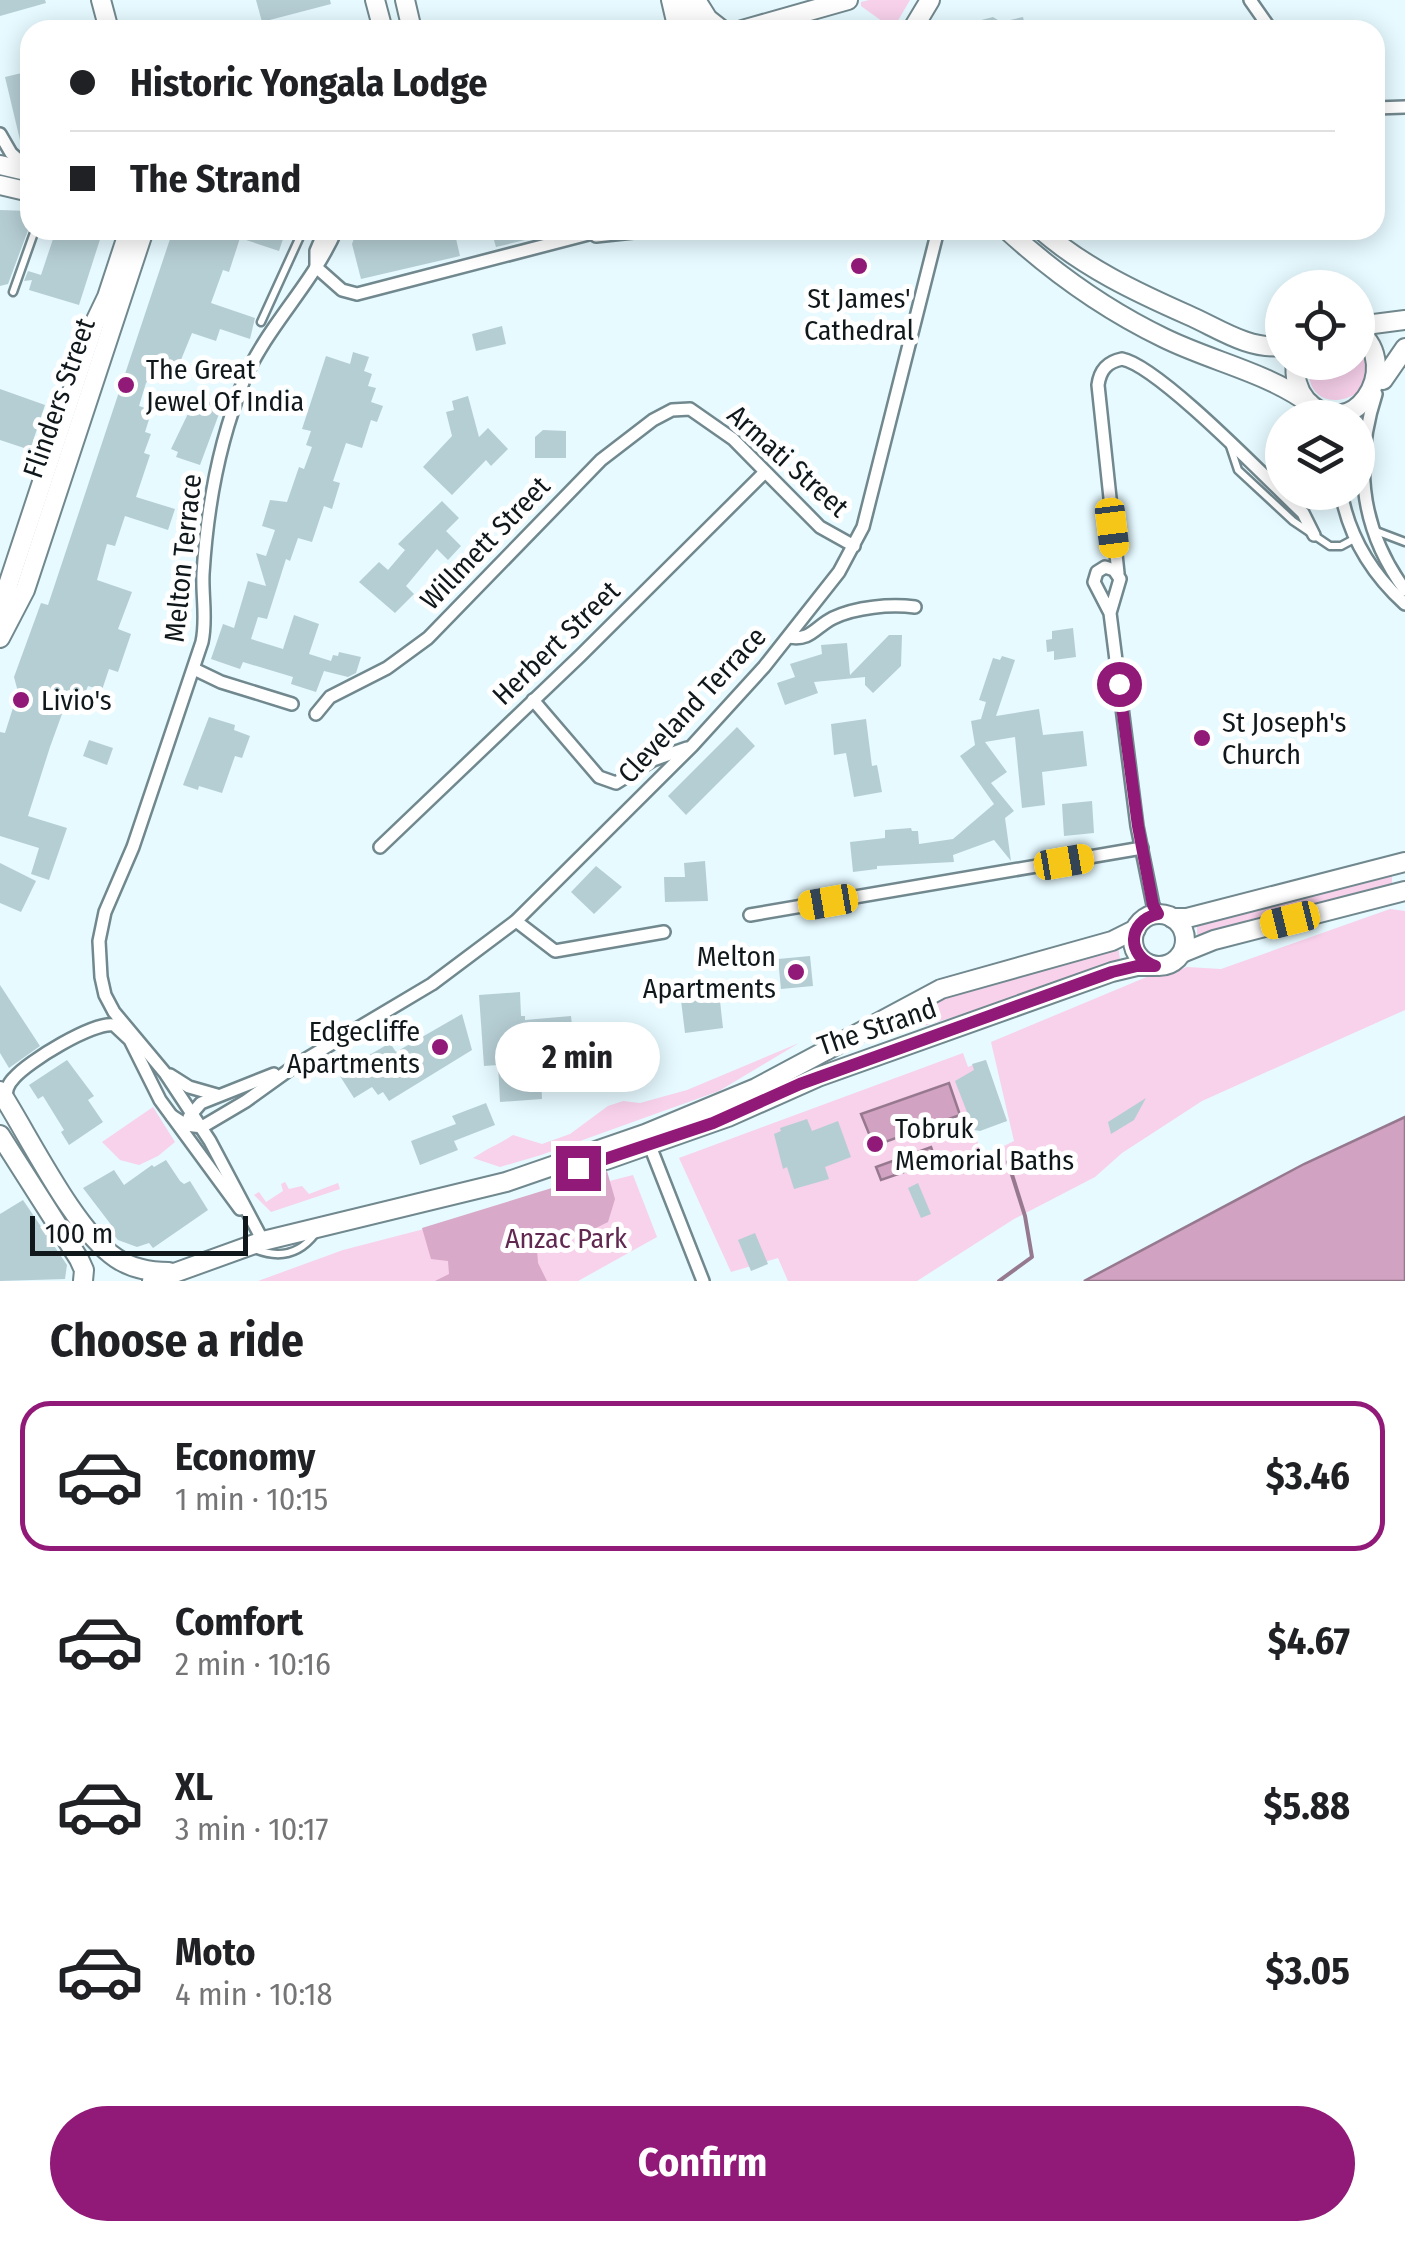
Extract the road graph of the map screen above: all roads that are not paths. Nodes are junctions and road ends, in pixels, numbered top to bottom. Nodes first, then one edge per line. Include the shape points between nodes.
1 (848, 0) edge
2 (779, 20) edge
3 (0, 134) edge
4 (20, 161) edge
5 (31, 240) edge
6 (126, 240) edge
7 (141, 240) edge
8 (297, 240) edge
9 (321, 240) edge
10 (331, 240) edge
11 (568, 240) edge
12 (937, 240) edge
13 (1019, 240) edge
14 (1055, 240) edge
15 (316, 267) junction
16 (13, 292) dead end
17 (1405, 320) edge
18 (260, 322) dead end
19 (1375, 325) edge
20 (1265, 346) edge
21 (1375, 347) edge
22 (1405, 348) edge
23 (1377, 391) junction
24 (1304, 400) edge
25 (1367, 400) edge
26 (1375, 400) edge
27 (690, 409) joint
28 (1230, 444) junction
29 (765, 472) junction
30 (1346, 510) edge
31 (1365, 510) edge
32 (1367, 510) edge
33 (1370, 521) junction
34 (1314, 535) junction
35 (1355, 538) junction
36 (1405, 542) edge
37 (854, 546) junction
38 (1118, 573) junction
39 (1405, 590) edge
40 (1405, 604) edge
41 (915, 607) dead end
42 (1110, 613) junction
43 (0, 628) edge
44 (789, 637) junction
45 (0, 638) edge
46 (194, 669) junction
47 (533, 700) junction
48 (292, 704) dead end
49 (316, 714) dead end
50 (692, 746) junction
51 (380, 847) dead end
52 (1142, 848) junction
53 (1405, 862) edge
54 (1405, 892) edge
55 (750, 915) dead end
56 (1165, 916) junction
57 (516, 921) junction
58 (1136, 929) junction
59 (664, 932) dead end
60 (1182, 953) junction
61 (1155, 966) junction
62 (102, 983) junction
63 (892, 1014) junction
64 (95, 1026) junction
65 (913, 1044) junction
66 (296, 1065) junction
67 (159, 1066) junction
68 (221, 1095) junction
69 (3, 1096) edge
70 (172, 1116) junction
71 (189, 1119) junction
72 (202, 1127) junction
73 (0, 1135) edge
74 (648, 1140) junction
75 (191, 1142) junction
76 (255, 1244) junction
77 (173, 1272) junction
78 (83, 1281) edge
79 (152, 1281) edge
80 (703, 1281) edge

1 - 2 street
3 - 4 street
5 - 16 lane
6 - 43 street, Flinders Street via 14,567
7 - 45 street, Flinders Street via 24,590
8 - 18 lane
9 - 15 street, Melton Terrace
10 - 15 street, Melton Terrace
11 - 15 street via 356,294
12 - 37 street, Cleveland Terrace
13 - 24 street via 1134,322
14 - 20 street via 1148,299
15 - 46 street, Melton Terrace via 245,379 220,458 206,533 204,631
17 - 19 street
21 - 23 street via 1382,372
22 - 23 street
23 - 25 street
23 - 26 street
27 - 29 street, Armati Street
27 - 49 street, Willmett Street via 662,414 601,460 428,638 388,668 330,697
28 - 34 street via 1303,513
28 - 34 lane via 1238,470
28 - 38 street via 1148,370 1126,359 1100,374
29 - 37 street, Armati Street via 820,527
29 - 47 street, Herbert Street
30 - 35 street
31 - 35 street
32 - 33 street
33 - 36 lane via 1382,535
33 - 39 street
34 - 35 lane via 1335,547
35 - 40 street via 1375,573
37 - 44 street, Cleveland Terrace
38 - 42 street
38 - 42 street via 1106,567 1094,576
41 - 44 street via 845,614 809,636
42 - 52 street
44 - 50 street, Cleveland Terrace
46 - 48 street
46 - 62 street, Melton Terrace via 105,912
47 - 50 street via 609,784
47 - 51 street, Herbert Street
50 - 57 street, Cleveland Terrace
52 - 55 street
52 - 56 street via 1153,905
53 - 56 street via 1188,918
54 - 60 street
56 - 58 street
56 - 60 street via 1184,932
57 - 59 street via 555,951
57 - 66 street, Cleveland Terrace via 432,984
58 - 61 street via 1136,952
58 - 63 street, The Strand via 950,986
60 - 61 street
61 - 65 street, The Strand via 1112,972
62 - 64 street, Melton Terrace via 102,1016
62 - 67 street, Melton Terrace via 114,1012
63 - 65 street via 883,1025 888,1038
63 - 74 street, The Strand
64 - 69 street via 18,1073
64 - 70 street via 123,1031
65 - 74 street, The Strand via 728,1117
66 - 68 street, Cleveland Terrace
66 - 72 street, Cleveland Terrace
67 - 68 street via 189,1087
67 - 71 street, Melton Terrace
68 - 71 street, Cleveland Terrace
69 - 77 street via 97,1242 132,1266
70 - 71 street
70 - 75 street
71 - 72 street, Melton Terrace
71 - 75 street
72 - 76 street, Melton Terrace
73 - 78 street via 78,1259
74 - 76 street, The Strand via 578,1168
74 - 80 street
75 - 76 street
76 - 77 street, The Strand
77 - 79 street, The Strand

